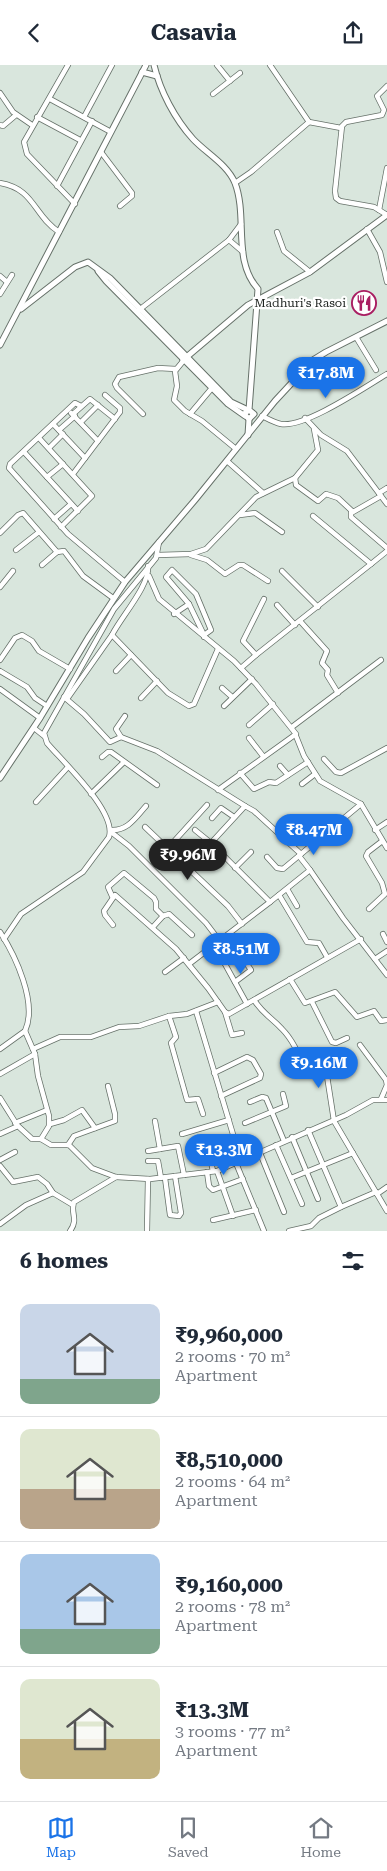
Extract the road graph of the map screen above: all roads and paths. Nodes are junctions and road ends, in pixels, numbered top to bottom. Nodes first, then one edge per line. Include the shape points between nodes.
1 (68, 65) edge
2 (112, 65) edge
3 (146, 65) edge
4 (154, 65) edge
5 (217, 65) edge
6 (270, 65) edge
7 (142, 72) junction
8 (240, 73) dead end
9 (157, 76) junction
10 (230, 81) junction
11 (387, 86) edge
12 (0, 93) edge
13 (213, 94) dead end
14 (50, 99) junction
15 (16, 115) junction
16 (37, 117) junction
17 (84, 117) junction
18 (92, 121) junction
19 (310, 122) junction
20 (0, 125) edge
21 (32, 125) junction
22 (341, 129) junction
23 (111, 131) junction
24 (80, 140) junction
25 (101, 152) junction
26 (387, 168) edge
27 (0, 183) edge
28 (235, 183) junction
29 (57, 186) junction
30 (74, 204) junction
31 (120, 206) dead end
32 (379, 210) junction
33 (387, 215) edge
34 (241, 224) junction
35 (367, 229) junction
36 (277, 231) dead end
37 (59, 232) junction
38 (228, 240) junction
39 (243, 252) junction
40 (310, 271) junction
41 (12, 275) dead end
42 (0, 276) edge
43 (387, 282) edge
44 (7, 283) junction
45 (258, 289) junction
46 (0, 294) edge
47 (270, 294) junction
48 (259, 301) junction
49 (19, 311) junction
50 (138, 311) junction
51 (387, 321) edge
52 (356, 337) junction
53 (1, 341) edge
54 (185, 359) junction
55 (176, 369) junction
56 (376, 370) dead end
57 (387, 374) edge
58 (212, 388) junction
59 (105, 395) dead end
60 (98, 405) junction
61 (81, 407) junction
62 (68, 410) junction
63 (248, 410) junction
64 (143, 414) dead end
65 (190, 414) junction
66 (74, 415) junction
67 (262, 416) junction
68 (249, 417) junction
69 (305, 418) junction
70 (115, 419) junction
71 (80, 423) junction
72 (54, 424) junction
73 (314, 429) junction
74 (59, 430) junction
75 (63, 434) junction
76 (248, 435) junction
77 (39, 437) junction
78 (98, 441) junction
79 (49, 448) junction
80 (236, 449) junction
81 (24, 452) junction
82 (85, 458) junction
83 (227, 461) junction
84 (63, 463) junction
85 (73, 474) junction
86 (47, 477) junction
87 (295, 478) junction
88 (387, 488) edge
89 (263, 493) junction
90 (380, 494) junction
91 (71, 503) junction
92 (387, 504) edge
93 (78, 511) junction
94 (351, 512) junction
95 (238, 516) junction
96 (313, 516) dead end
97 (54, 519) junction
98 (61, 527) junction
99 (39, 532) junction
100 (282, 532) dead end
101 (0, 533) edge
102 (159, 541) junction
103 (16, 550) dead end
104 (387, 550) edge
105 (57, 552) junction
106 (188, 554) junction
107 (158, 555) junction
108 (371, 563) junction
109 (42, 565) dead end
110 (148, 566) junction
111 (14, 571) dead end
112 (282, 571) dead end
113 (149, 576) junction
114 (268, 581) dead end
115 (125, 582) junction
116 (0, 587) edge
117 (113, 598) junction
118 (264, 599) dead end
119 (189, 604) junction
120 (277, 605) dead end
121 (318, 607) junction
122 (174, 614) junction
123 (300, 621) junction
124 (295, 625) junction
125 (112, 635) junction
126 (204, 637) junction
127 (218, 649) junction
128 (131, 655) junction
129 (256, 655) junction
130 (0, 660) edge
131 (381, 661) dead end
132 (241, 668) junction
133 (70, 669) junction
134 (0, 671) edge
135 (116, 671) dead end
136 (252, 679) junction
137 (156, 681) junction
138 (222, 688) dead end
139 (0, 689) edge
140 (338, 693) junction
141 (232, 697) junction
142 (65, 698) junction
143 (141, 698) dead end
144 (274, 704) junction
145 (224, 706) dead end
146 (47, 707) junction
147 (125, 716) dead end
148 (40, 718) junction
149 (249, 725) dead end
150 (292, 727) junction
151 (34, 729) junction
152 (296, 735) junction
153 (44, 736) junction
154 (121, 737) junction
155 (249, 738) dead end
156 (387, 748) edge
157 (263, 756) junction
158 (102, 757) dead end
159 (324, 759) dead end
160 (124, 762) junction
161 (308, 762) junction
162 (280, 766) dead end
163 (68, 767) junction
164 (240, 773) junction
165 (315, 774) junction
166 (288, 775) junction
167 (0, 778) edge
168 (302, 784) dead end
169 (157, 785) dead end
170 (218, 790) junction
171 (91, 794) junction
172 (36, 803) dead end
173 (361, 804) junction
174 (207, 805) dead end
175 (146, 806) dead end
176 (244, 806) junction
177 (234, 817) junction
178 (212, 818) dead end
179 (387, 822) edge
180 (145, 827) dead end
181 (195, 830) dead end
182 (111, 831) junction
183 (375, 831) junction
184 (381, 841) junction
185 (211, 843) junction
186 (168, 848) junction
187 (387, 848) edge
188 (252, 852) dead end
189 (300, 855) junction
190 (267, 857) dead end
191 (236, 868) junction
192 (310, 870) junction
193 (287, 889) junction
194 (280, 895) junction
195 (112, 896) junction
196 (270, 902) junction
197 (297, 906) dead end
198 (369, 909) dead end
199 (163, 916) junction
200 (242, 924) junction
201 (112, 925) dead end
202 (153, 927) junction
203 (0, 932) edge
204 (383, 934) dead end
205 (192, 935) dead end
206 (4, 939) junction
207 (361, 939) junction
208 (219, 940) junction
209 (387, 942) edge
210 (238, 951) dead end
211 (387, 951) edge
212 (220, 955) dead end
213 (327, 957) junction
214 (184, 958) junction
215 (375, 959) junction
216 (189, 964) junction
217 (165, 972) dead end
218 (387, 975) edge
219 (290, 979) junction
220 (235, 982) junction
221 (254, 1000) junction
222 (218, 1001) junction
223 (312, 1002) junction
224 (248, 1004) junction
225 (196, 1011) junction
226 (225, 1012) junction
227 (170, 1016) junction
228 (387, 1020) edge
229 (25, 1031) junction
230 (242, 1033) dead end
231 (347, 1038) dead end
232 (360, 1045) dead end
233 (0, 1049) edge
234 (34, 1051) junction
235 (333, 1056) dead end
236 (305, 1071) dead end
237 (214, 1073) junction
238 (0, 1074) edge
239 (108, 1086) dead end
240 (283, 1094) dead end
241 (221, 1096) junction
242 (0, 1098) edge
243 (381, 1099) junction
244 (387, 1100) edge
245 (250, 1102) dead end
246 (47, 1110) junction
247 (272, 1113) junction
248 (203, 1114) dead end
249 (229, 1120) junction
250 (155, 1121) dead end
251 (334, 1121) junction
252 (245, 1123) dead end
253 (50, 1124) junction
254 (16, 1125) junction
255 (95, 1128) junction
256 (308, 1130) junction
257 (0, 1134) edge
258 (182, 1134) dead end
259 (292, 1137) junction
260 (40, 1139) junction
261 (284, 1141) junction
262 (68, 1145) junction
263 (276, 1145) junction
264 (160, 1149) junction
265 (223, 1149) dead end
266 (148, 1151) dead end
267 (15, 1152) dead end
268 (196, 1152) dead end
269 (208, 1153) junction
270 (260, 1153) junction
271 (353, 1153) junction
272 (0, 1160) edge
273 (148, 1161) dead end
274 (239, 1162) junction
275 (324, 1165) junction
276 (0, 1167) edge
277 (215, 1171) junction
278 (207, 1172) junction
279 (307, 1172) junction
280 (184, 1175) junction
281 (175, 1176) junction
282 (116, 1177) junction
283 (163, 1178) junction
284 (291, 1178) junction
285 (148, 1179) junction
286 (243, 1179) junction
287 (223, 1187) junction
288 (387, 1187) edge
289 (52, 1193) junction
290 (376, 1193) junction
291 (318, 1199) dead end
292 (73, 1205) junction
293 (302, 1205) dead end
294 (341, 1207) junction
295 (256, 1209) junction
296 (387, 1211) edge
297 (284, 1212) dead end
298 (233, 1216) junction
299 (213, 1220) dead end
300 (0, 1224) edge
301 (70, 1231) edge
302 (147, 1231) edge
303 (264, 1231) edge
304 (288, 1231) edge

1 - 14 street
2 - 17 street
3 - 7 street
4 - 9 street
5 - 10 street
6 - 19 street
7 - 9 street
7 - 23 street
8 - 10 street
9 - 28 street via 180,122
10 - 13 street
11 - 22 street via 377,96 384,109 382,115 346,122
12 - 15 street
14 - 16 street
14 - 17 street
15 - 20 street
15 - 21 street
16 - 21 street
16 - 24 street
17 - 18 street
18 - 23 street
18 - 24 street
19 - 22 street
19 - 28 street
21 - 29 street via 24,142 27,154
22 - 32 street via 336,199
23 - 25 street
24 - 29 street
25 - 30 street
25 - 31 street via 132,193
26 - 32 street
27 - 37 street via 22,191 48,224
28 - 34 street
29 - 30 street
30 - 37 street
32 - 33 street
33 - 35 street
34 - 38 street
34 - 39 street
35 - 40 street
35 - 43 street via 380,252
36 - 40 street via 284,251
37 - 49 street
38 - 39 street
38 - 50 street
39 - 45 street via 249,275
40 - 47 street
41 - 44 street
42 - 44 street
44 - 46 street
45 - 47 street
45 - 48 street
47 - 48 street
48 - 54 street via 243,310
48 - 63 street
49 - 50 street via 75,267 88,262 110,278
49 - 53 street
50 - 54 street
51 - 52 street
52 - 56 street
52 - 67 street via 314,361
54 - 55 street
54 - 58 street
54 - 63 street via 232,402
55 - 64 street via 162,367 119,377 115,384 117,388
55 - 65 street via 177,388 173,399
57 - 69 street via 328,409
58 - 65 street
58 - 68 street
59 - 70 street via 120,408
60 - 61 street via 90,399
60 - 70 street
60 - 71 street
61 - 62 street via 76,403
61 - 66 street
62 - 66 street
62 - 72 street
63 - 68 street
63 - 68 street via 254,412
65 - 80 street
66 - 71 street
66 - 74 street
67 - 68 street
67 - 69 street via 281,424
67 - 76 street
68 - 76 street
69 - 73 street
70 - 78 street
71 - 78 street
72 - 74 street
72 - 77 street
73 - 87 street via 317,453
73 - 90 street via 347,451
74 - 75 street
75 - 79 street
75 - 82 street
76 - 80 street
77 - 79 street
77 - 81 street
78 - 82 street
79 - 84 street
80 - 83 street
81 - 86 street
81 - 97 street via 9,468
82 - 85 street
83 - 89 street
83 - 102 street
84 - 85 street
84 - 86 street
85 - 93 street via 92,496
86 - 91 street
87 - 89 street
87 - 94 street via 296,485 317,500 329,494 338,498
88 - 90 street
89 - 95 street
90 - 92 street
90 - 94 street
91 - 93 street
91 - 97 street
93 - 98 street
94 - 104 street via 351,517
95 - 100 street via 255,513
95 - 106 street via 206,549
96 - 108 street
97 - 98 street
98 - 115 street
99 - 101 street via 21,513
99 - 103 street
99 - 105 street
102 - 107 street
102 - 115 street
104 - 108 street
105 - 109 street
105 - 117 street via 64,551 83,577
106 - 107 street
106 - 114 street via 207,560 225,574 243,565
107 - 110 street
108 - 121 street
110 - 113 street
110 - 142 street via 114,609
111 - 116 street
112 - 121 street
113 - 122 street via 155,595
113 - 125 street
115 - 117 street
117 - 133 street
118 - 129 street via 243,641
119 - 122 street
119 - 126 street
119 - 126 street via 166,577 172,570 198,598 211,631
120 - 124 street
121 - 123 street
122 - 126 street
123 - 124 street
123 - 140 street via 327,651 322,663
124 - 129 street
125 - 128 street
125 - 142 street
126 - 127 street
127 - 132 street
127 - 137 street via 193,706 172,696
128 - 135 street
128 - 137 street
129 - 132 street
130 - 133 street via 15,638 22,635 39,651
131 - 140 street
132 - 136 street
133 - 146 street
134 - 146 street via 27,687 32,696
136 - 141 street
136 - 144 street
137 - 143 street
138 - 141 street
139 - 148 street
140 - 150 street
141 - 145 street
142 - 153 street via 48,723
142 - 154 street via 110,742
144 - 149 street
144 - 150 street
146 - 148 street
147 - 154 street via 116,727
148 - 151 street
150 - 152 street
151 - 153 street
151 - 167 street
152 - 157 street
152 - 161 street
153 - 163 street
154 - 170 street via 157,751
155 - 157 street
156 - 159 street via 341,773
157 - 164 street
158 - 160 street via 109,752
160 - 169 street
160 - 171 street
161 - 165 street
161 - 166 street
162 - 166 street
163 - 171 street
163 - 172 street
164 - 166 street via 254,789 269,782 276,783
164 - 170 street
165 - 168 street
165 - 173 street via 327,787 349,795
170 - 176 street
171 - 182 street via 105,812
173 - 183 street
173 - 189 street
174 - 186 street
175 - 182 street via 128,826
176 - 177 street
176 - 189 street via 254,811
177 - 178 street via 221,808
177 - 185 street
179 - 183 street
180 - 186 street
181 - 185 street
182 - 206 street via 99,853 82,872 21,914
182 - 208 street via 202,918
183 - 184 street
184 - 187 street
184 - 198 street via 366,856 385,892
185 - 191 street
186 - 200 street via 228,906
188 - 191 street
189 - 190 street via 281,870
189 - 192 street
191 - 196 street
192 - 193 street
192 - 207 street
193 - 194 street
193 - 197 street
194 - 196 street
194 - 213 street via 307,942 319,943
195 - 199 street via 109,885 126,874 156,900 156,909
195 - 201 street via 104,913
195 - 202 street via 117,896
196 - 200 street
199 - 202 street
199 - 205 street via 171,915
200 - 208 street
202 - 214 street
203 - 206 street
204 - 209 street
206 - 229 street via 23,980 28,1018
207 - 213 street
207 - 215 street
208 - 216 street
210 - 220 street via 250,970
211 - 215 street
212 - 220 street
213 - 219 street
214 - 216 street
214 - 217 street
215 - 218 street
216 - 222 street
219 - 221 street
219 - 223 street via 303,1002
220 - 224 street
221 - 224 street
221 - 236 street via 264,1015 289,1037
222 - 225 street
222 - 226 street
223 - 228 street via 335,991 357,1017 374,1011 381,1021
223 - 231 street via 332,1042
224 - 226 street via 232,1014
225 - 227 street
225 - 237 street
226 - 230 street via 232,1035
227 - 234 street via 145,1024 119,1027 92,1037 64,1036
227 - 248 street via 176,1037 171,1043 187,1100 198,1099
229 - 233 street
229 - 234 street
232 - 243 street via 386,1080
234 - 238 street
234 - 246 street
235 - 251 street via 335,1063 327,1076
237 - 241 street
237 - 241 street via 247,1057 253,1060 261,1074 260,1078
239 - 255 street via 114,1121
240 - 247 street via 287,1105
241 - 249 street
242 - 254 street
243 - 244 street
243 - 251 street via 373,1099
245 - 247 street via 265,1097
246 - 253 street
246 - 254 street
247 - 252 street
247 - 261 street
249 - 258 street
249 - 274 street
250 - 264 street
251 - 256 street
251 - 271 street
253 - 255 street via 82,1110
253 - 260 street
254 - 257 street
254 - 260 street via 32,1139
255 - 262 street via 72,1137
256 - 259 street
256 - 275 street
259 - 261 street
259 - 279 street
260 - 262 street via 49,1144
261 - 263 street
262 - 282 street via 92,1168
263 - 270 street
263 - 284 street
264 - 266 street
264 - 280 street via 179,1147
265 - 269 street
267 - 272 street
268 - 269 street
269 - 277 street
270 - 274 street
270 - 297 street
271 - 275 street
271 - 290 street
273 - 283 street via 158,1161
274 - 277 street
274 - 286 street
275 - 279 street
275 - 294 street
276 - 289 street via 13,1182 39,1177
277 - 278 street
277 - 287 street
278 - 280 street
278 - 287 street via 211,1189
279 - 284 street
279 - 291 street
280 - 281 street
281 - 283 street
281 - 283 street via 179,1216 170,1216
282 - 285 street
282 - 292 street
283 - 285 street
284 - 293 street
285 - 302 street
286 - 287 street
286 - 295 street
287 - 298 street
288 - 290 street
289 - 292 street
289 - 300 street via 26,1205
290 - 294 street
290 - 296 street
292 - 301 street via 75,1221
294 - 304 street via 311,1227
295 - 298 street
295 - 303 street
298 - 299 street

